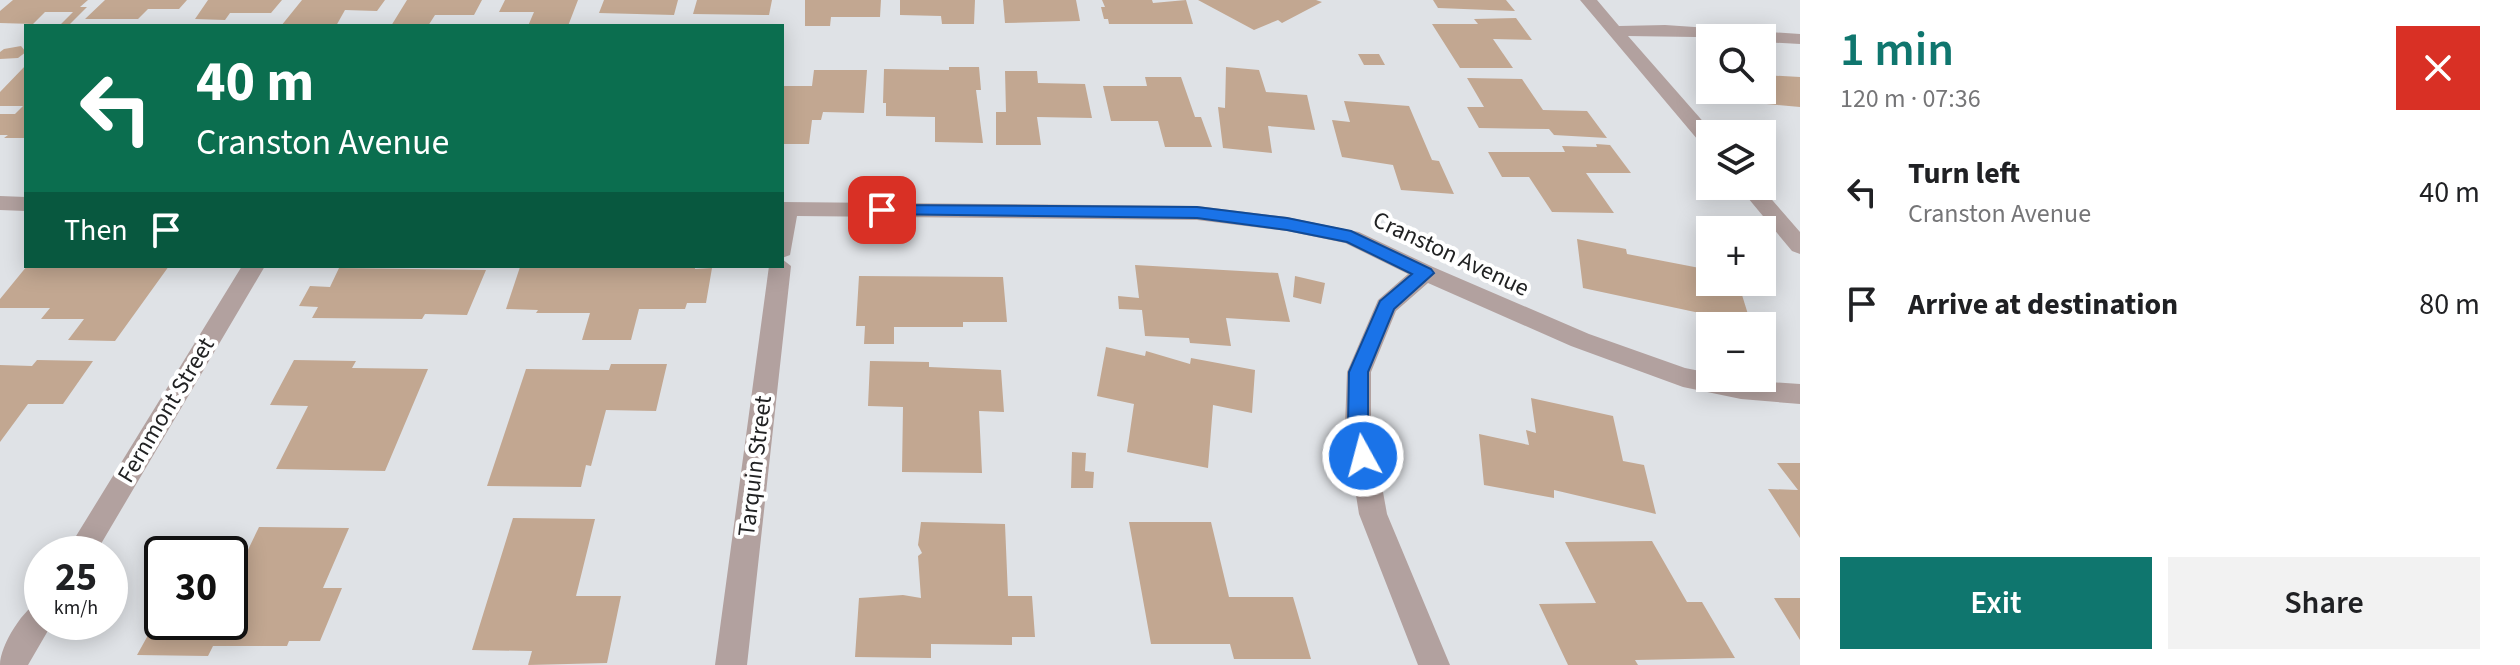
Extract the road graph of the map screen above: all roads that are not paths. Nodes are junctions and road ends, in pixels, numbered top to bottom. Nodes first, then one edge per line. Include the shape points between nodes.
1 (1588, 0) edge
2 (1615, 31) junction
3 (1800, 39) edge
4 (1696, 126) edge
5 (1760, 200) edge
6 (0, 203) edge
7 (24, 204) edge
8 (784, 209) edge
9 (1800, 246) edge
10 (253, 268) edge
11 (780, 268) edge
12 (1425, 273) junction
13 (1800, 394) edge
14 (90, 536) edge
15 (26, 640) edge
16 (11, 665) edge
17 (731, 665) edge
18 (1434, 665) edge

1 - 2 street
2 - 3 street
2 - 4 street
5 - 9 street
6 - 7 street
8 - 12 street, Cranston Avenue via 1197,213 1351,237
10 - 14 street, Fernmont Street
11 - 17 street, Tarquin Street
12 - 13 street, Cranston Avenue via 1580,340 1683,377
12 - 18 street via 1386,306 1359,372 1358,426 1373,514
15 - 16 street

